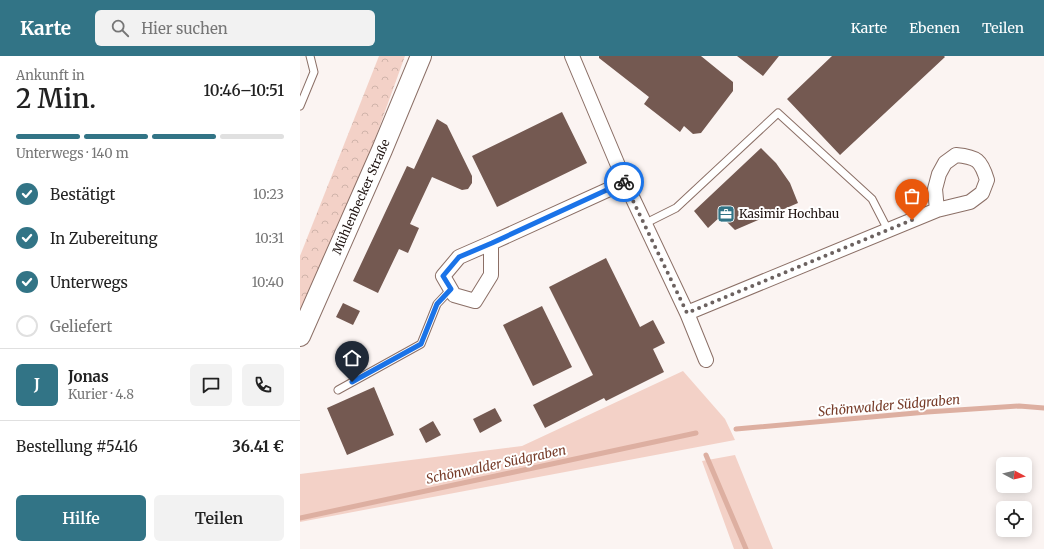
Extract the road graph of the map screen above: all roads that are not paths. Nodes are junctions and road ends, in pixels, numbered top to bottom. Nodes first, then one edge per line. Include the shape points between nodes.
1 (310, 56) edge
2 (421, 56) edge
3 (572, 56) edge
4 (300, 106) edge
5 (624, 182) junction
6 (937, 210) dead end
7 (644, 224) junction
8 (888, 230) junction
9 (492, 243) junction
10 (451, 289) junction
11 (687, 313) junction
12 (300, 336) edge
13 (706, 360) dead end
14 (338, 390) dead end

1 - 4 lane via 314,72
2 - 12 main road, Mühlenbecker Straße
3 - 5 street
5 - 7 street
5 - 9 street
6 - 8 street
7 - 8 lane via 676,208 778,113 872,199
7 - 11 street
8 - 11 street
9 - 10 street via 459,257 443,276
9 - 10 street via 491,275 475,301 454,295
10 - 14 lane via 437,304 421,344
11 - 13 street

